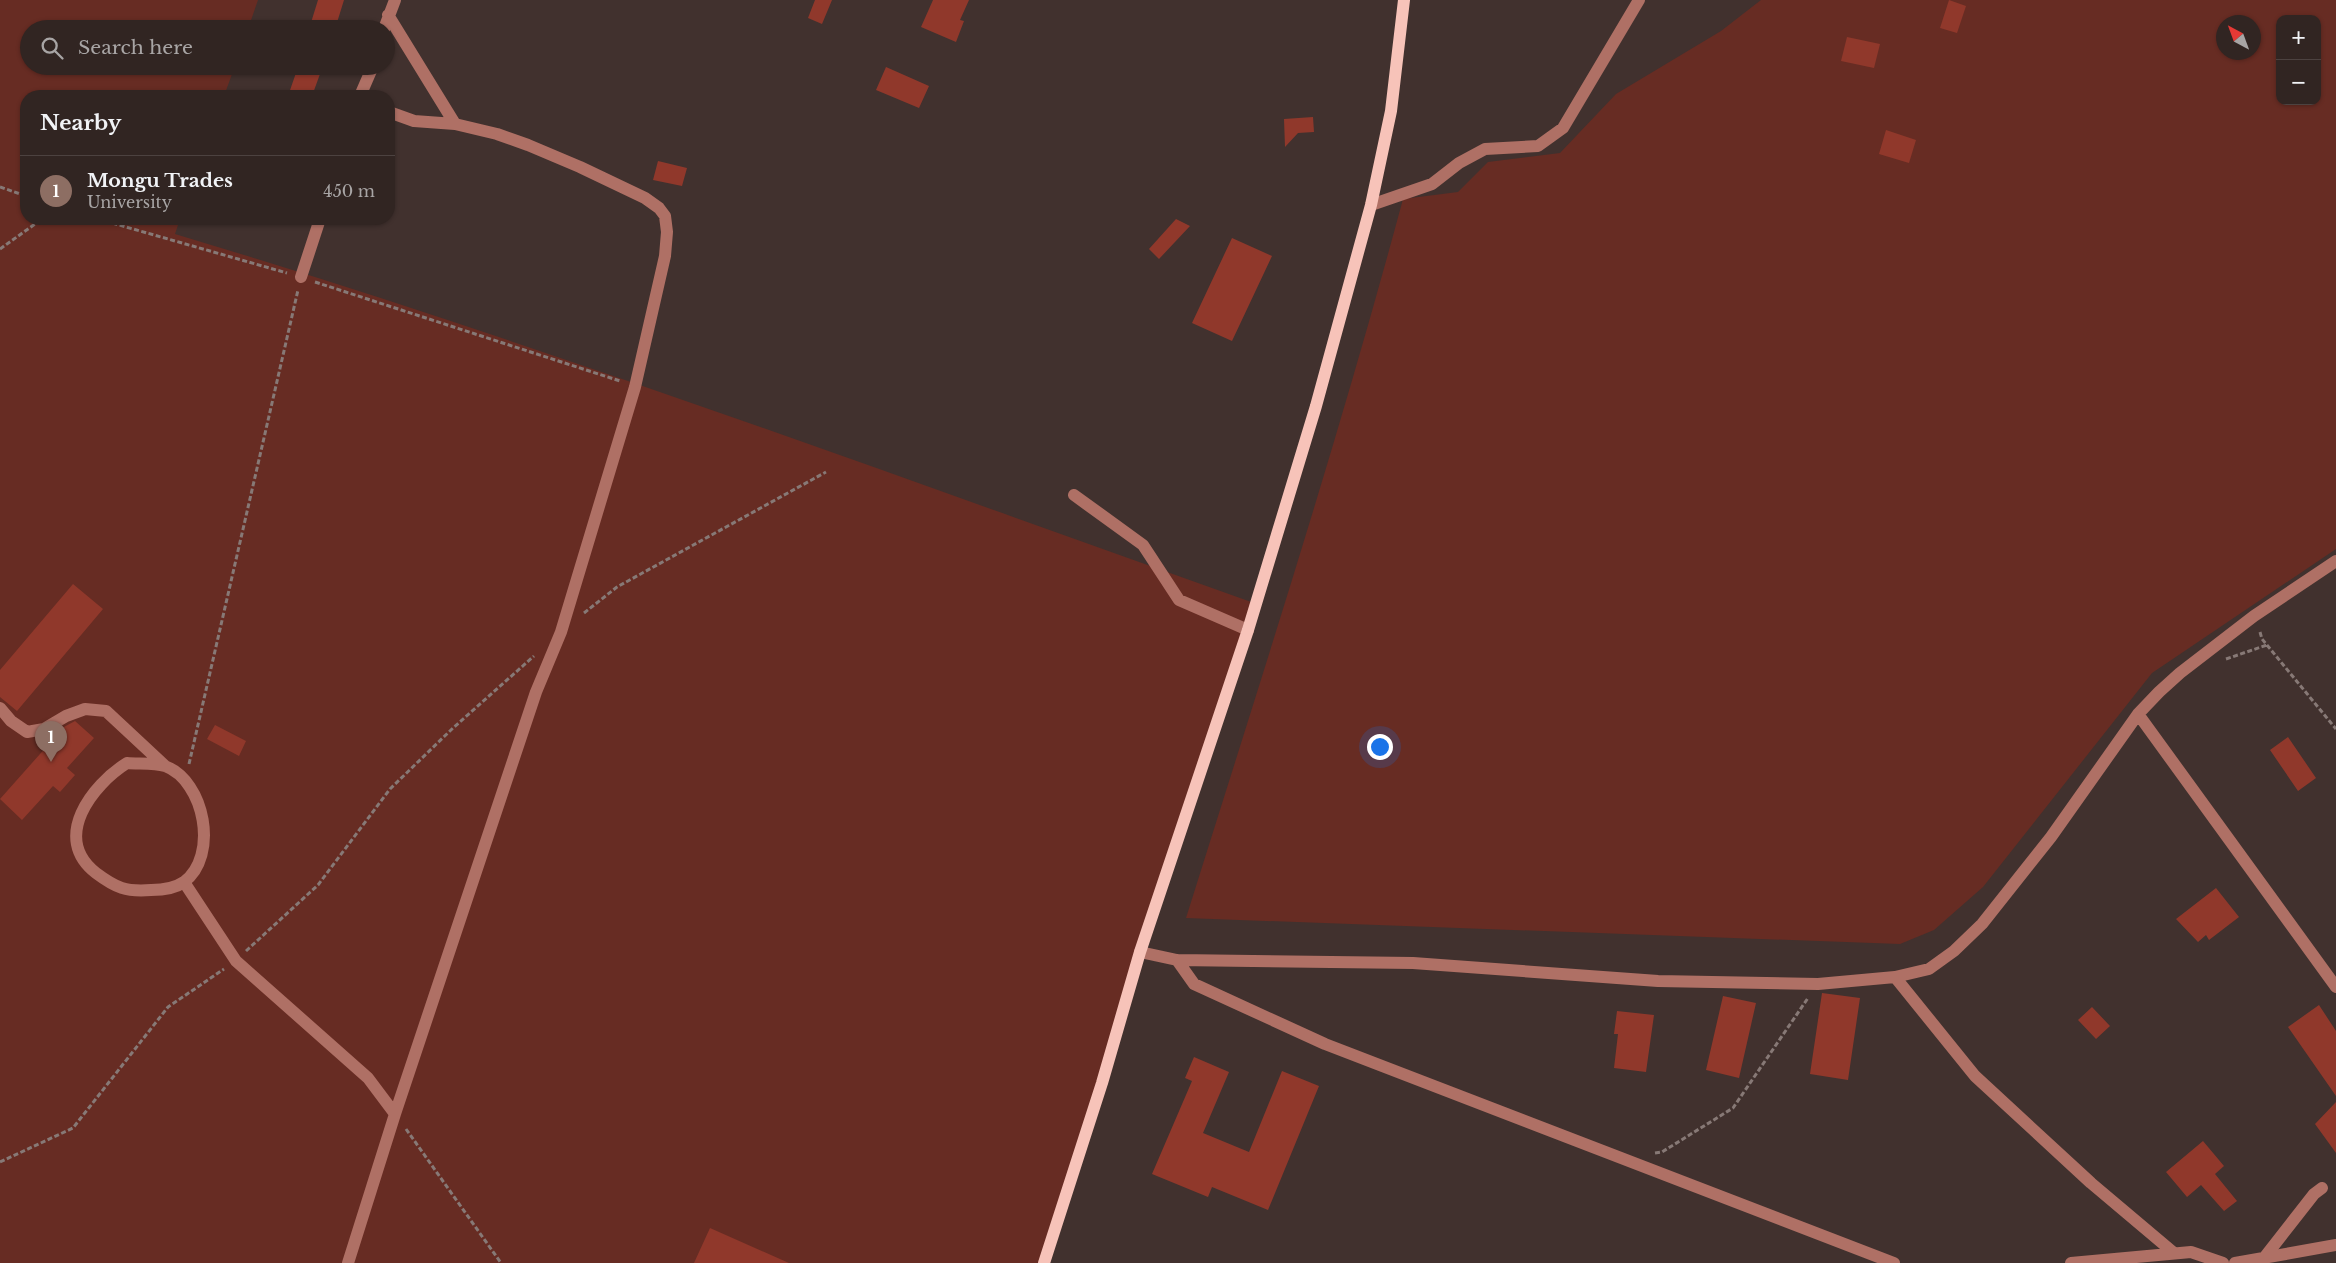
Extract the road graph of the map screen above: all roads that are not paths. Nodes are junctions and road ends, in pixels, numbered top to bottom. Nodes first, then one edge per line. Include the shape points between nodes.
1 (395, 0) edge
2 (1404, 0) edge
3 (1639, 0) edge
4 (388, 15) junction
5 (387, 20) edge
6 (391, 20) edge
7 (395, 26) edge
8 (369, 75) edge
9 (363, 90) edge
10 (395, 114) edge
11 (455, 124) junction
12 (1371, 205) junction
13 (318, 225) edge
14 (302, 278) road end
15 (1074, 495) dead end
16 (2336, 561) edge
17 (1248, 630) junction
18 (0, 708) edge
19 (2138, 714) junction
20 (165, 766) junction
21 (184, 882) junction
22 (1140, 952) junction
23 (1177, 960) junction
24 (1895, 977) junction
25 (2336, 987) edge
26 (395, 1114) junction
27 (2322, 1188) dead end
28 (2336, 1245) edge
29 (2174, 1253) junction
30 (2188, 1258) edge
31 (2264, 1258) junction
32 (348, 1263) edge
33 (1044, 1263) edge
34 (1894, 1263) edge
35 (2071, 1263) edge
36 (2223, 1263) edge
37 (2235, 1263) edge

1 - 4 street
2 - 12 main road via 1391,111
3 - 12 street via 1563,128 1550,138 1538,146 1485,149 1459,163 1432,184
4 - 5 street
4 - 6 street
7 - 11 street
8 - 9 street
10 - 11 street via 414,121
11 - 26 street via 497,134 571,163 645,198 662,212 667,232 665,256 635,387 561,632 533,701
12 - 17 main road via 1316,406
13 - 14 street
15 - 17 street via 1143,545 1179,600
16 - 19 street via 2254,616 2180,673
17 - 22 main road
18 - 20 street via 27,732 44,729 85,709 106,711
19 - 24 street via 2051,837 1982,924 1954,951 1929,968
19 - 25 street
20 - 21 street via 185,780 202,809 205,826 197,866
20 - 21 street via 127,764 110,774 93,791 77,821 77,848 92,870 116,888 166,890
21 - 26 street via 236,961 368,1078
22 - 23 street
22 - 33 main road
23 - 24 street via 1413,963 1658,981 1818,984
23 - 34 street via 1194,984 1326,1044
24 - 29 street via 1975,1076 2091,1183
26 - 32 street
27 - 31 street
28 - 31 street
29 - 30 street
29 - 35 street
30 - 36 street
31 - 37 street

